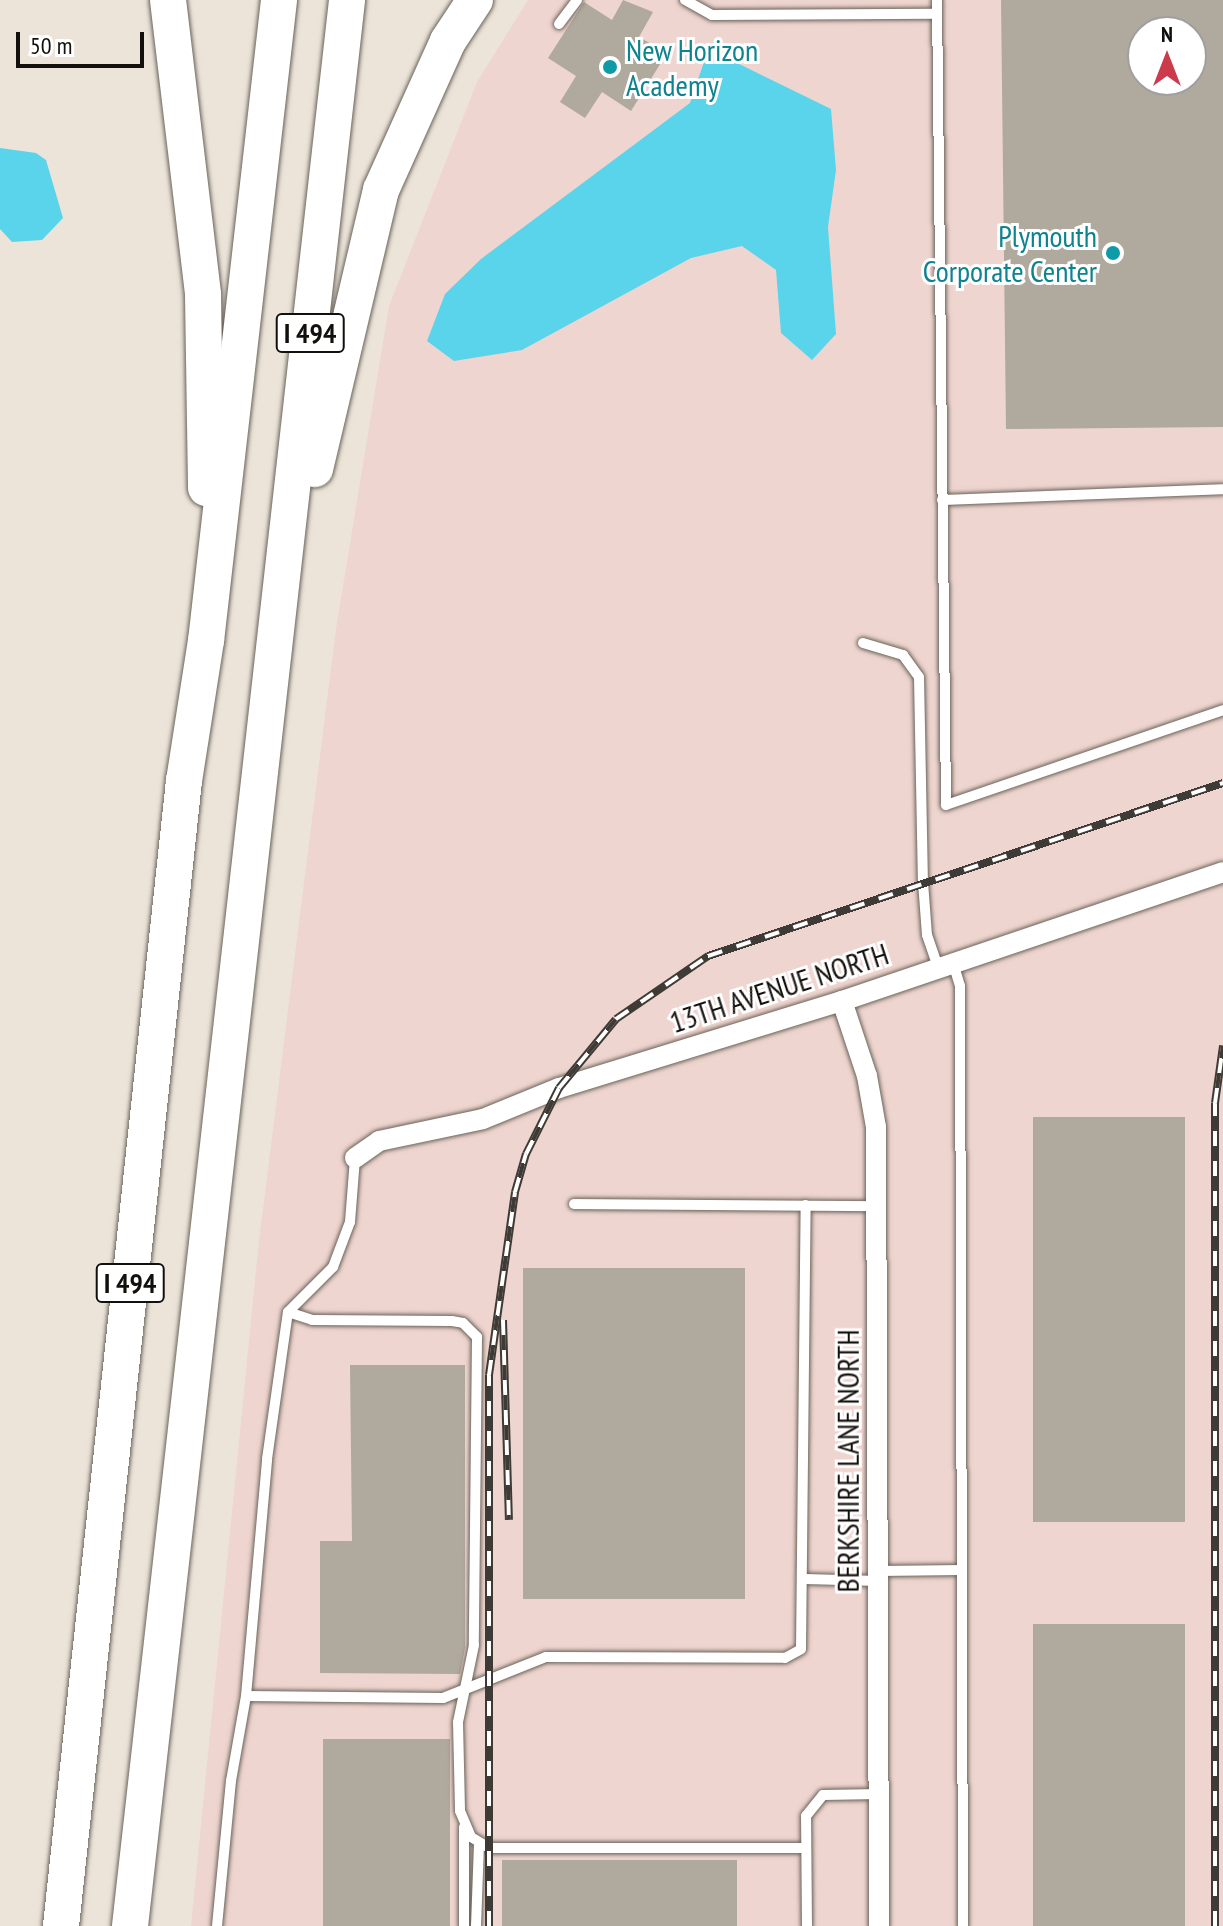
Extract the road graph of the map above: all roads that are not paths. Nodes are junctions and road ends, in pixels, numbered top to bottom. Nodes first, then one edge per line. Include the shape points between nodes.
1 (168, 0) edge
2 (279, 0) edge
3 (347, 0) edge
4 (475, 0) edge
5 (577, 0) edge
6 (685, 0) edge
7 (937, 0) edge
8 (937, 14) junction
9 (559, 24) dead end
10 (1223, 489) edge
11 (942, 500) junction
12 (214, 570) junction
13 (863, 643) dead end
14 (272, 666) junction
15 (1223, 710) edge
16 (1223, 872) edge
17 (946, 966) junction
18 (842, 1001) junction
19 (355, 1158) joint
20 (574, 1204) dead end
21 (806, 1205) junction
22 (878, 1206) junction
23 (288, 1312) junction
24 (962, 1570) junction
25 (879, 1576) junction
26 (805, 1579) junction
27 (465, 1692) junction
28 (246, 1696) junction
29 (879, 1794) junction
30 (464, 1825) junction
31 (479, 1846) junction
32 (806, 1848) junction
33 (61, 1926) edge
34 (130, 1926) edge
35 (217, 1926) edge
36 (464, 1926) edge
37 (476, 1926) edge
38 (807, 1926) edge
39 (879, 1926) edge
40 (963, 1926) edge

1 - 12 highway via 203,295 203,456
2 - 12 highway, I 494
3 - 14 highway, I 494
4 - 14 highway via 448,41 381,190 345,327
5 - 9 lane
6 - 8 lane via 712,15
7 - 8 lane
8 - 11 lane
10 - 11 lane
11 - 15 lane via 946,805
12 - 33 highway, I 494 via 182,797
13 - 17 lane via 903,655 919,677 927,935
14 - 34 highway, I 494
16 - 17 street, 13TH AVENUE NORTH
17 - 18 street, 13TH AVENUE NORTH
17 - 24 lane via 960,986
18 - 19 street, 13TH AVENUE NORTH via 559,1088 483,1119 379,1141
18 - 22 street, BERKSHIRE LANE NORTH via 874,1114
19 - 23 lane via 350,1222 333,1267 317,1277
20 - 21 lane
21 - 22 lane
21 - 26 lane
22 - 25 street, BERKSHIRE LANE NORTH
23 - 27 lane via 312,1320 452,1321 463,1323 477,1337 474,1645
23 - 28 lane via 267,1459
24 - 25 lane
24 - 40 lane
25 - 26 lane
25 - 29 street, BERKSHIRE LANE NORTH
26 - 27 lane via 801,1649 785,1658 546,1657
27 - 28 lane via 443,1698
27 - 30 lane via 458,1722
28 - 35 lane via 231,1781
29 - 32 lane via 823,1795 806,1816
29 - 39 street, BERKSHIRE LANE NORTH
30 - 31 lane
30 - 36 lane
31 - 32 lane
31 - 37 lane
32 - 38 lane

